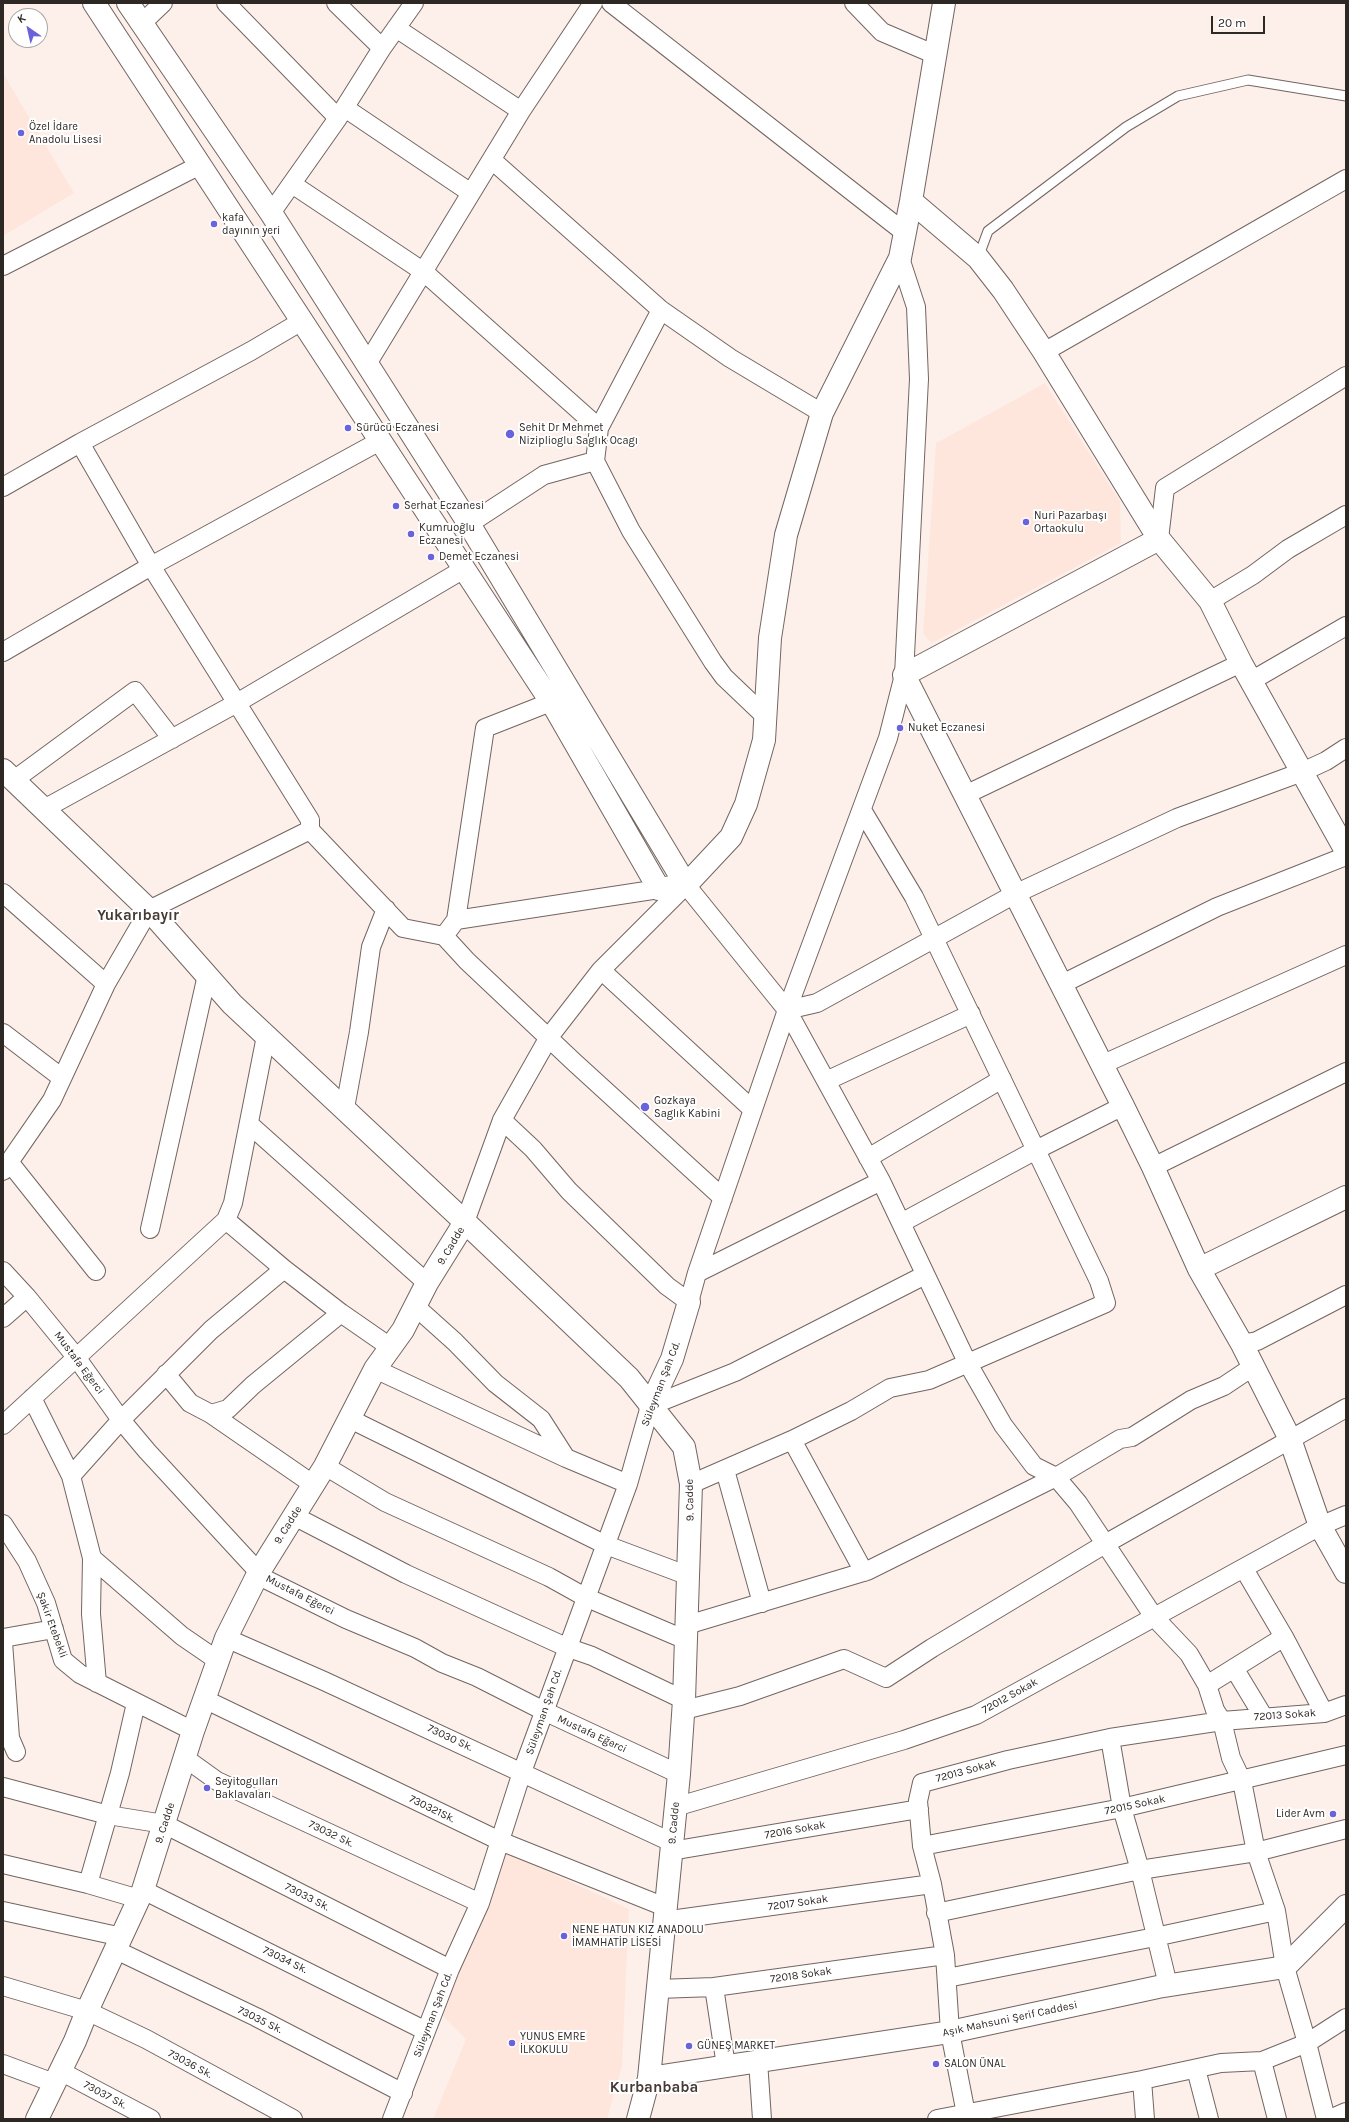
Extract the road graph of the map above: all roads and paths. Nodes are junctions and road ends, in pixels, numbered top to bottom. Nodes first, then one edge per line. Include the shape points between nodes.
1 (94, 3) edge
2 (128, 3) edge
3 (163, 3) edge
4 (226, 3) edge
5 (336, 3) edge
6 (414, 3) edge
7 (593, 3) edge
8 (611, 3) edge
9 (854, 3) edge
10 (944, 3) edge
11 (142, 23) junction
12 (396, 28) junction
13 (382, 48) junction
14 (936, 55) junction
15 (1346, 96) edge
16 (521, 112) junction
17 (342, 113) junction
18 (492, 160) junction
19 (200, 165) junction
20 (1346, 179) edge
21 (292, 184) junction
22 (471, 193) junction
23 (912, 201) junction
24 (270, 213) junction
25 (904, 232) junction
26 (900, 258) junction
27 (978, 258) junction
28 (3, 266) edge
29 (424, 272) junction
30 (661, 310) junction
31 (302, 321) junction
32 (1044, 352) junction
33 (367, 364) junction
34 (1346, 376) edge
35 (822, 413) junction
36 (600, 428) junction
37 (380, 441) junction
38 (80, 443) junction
39 (595, 460) junction
40 (3, 487) edge
41 (1346, 515) edge
42 (469, 524) junction
43 (1159, 539) junction
44 (150, 566) junction
45 (464, 569) junction
46 (1210, 601) junction
47 (1346, 626) edge
48 (3, 652) edge
49 (1246, 672) junction
50 (904, 675) junction
51 (551, 702) junction
52 (235, 704) junction
53 (766, 717) junction
54 (172, 739) junction
55 (1346, 748) edge
56 (1302, 772) junction
57 (8, 775) edge
58 (965, 795) junction
59 (44, 809) junction
60 (862, 810) junction
61 (310, 830) junction
62 (1346, 851) edge
63 (1346, 856) edge
64 (686, 885) junction
65 (659, 889) junction
66 (3, 893) edge
67 (1015, 894) junction
68 (386, 909) junction
69 (149, 910) junction
70 (456, 920) junction
71 (444, 936) junction
72 (933, 939) junction
73 (1346, 955) edge
74 (601, 970) junction
75 (206, 975) junction
76 (106, 984) junction
77 (1062, 984) junction
78 (787, 1010) junction
79 (971, 1014) junction
80 (3, 1033) edge
81 (266, 1036) junction
82 (549, 1037) junction
83 (1101, 1064) junction
84 (1346, 1072) edge
85 (62, 1078) junction
86 (1002, 1079) junction
87 (826, 1081) junction
88 (1123, 1106) junction
89 (345, 1108) junction
90 (752, 1109) junction
91 (502, 1120) junction
92 (249, 1124) junction
93 (1036, 1150) junction
94 (868, 1158) junction
95 (7, 1167) edge
96 (1153, 1168) junction
97 (881, 1181) junction
98 (1346, 1197) edge
99 (723, 1198) junction
100 (226, 1220) junction
101 (465, 1222) junction
102 (901, 1223) junction
103 (150, 1228) dead end
104 (284, 1269) junction
105 (1199, 1269) junction
106 (3, 1271) edge
107 (96, 1271) dead end
108 (697, 1273) junction
109 (925, 1274) junction
110 (427, 1283) junction
111 (1346, 1295) edge
112 (27, 1297) junction
113 (689, 1302) junction
114 (416, 1307) junction
115 (340, 1313) junction
116 (3, 1318) edge
117 (1242, 1344) junction
118 (390, 1347) junction
119 (76, 1357) junction
120 (967, 1362) junction
121 (1254, 1366) junction
122 (375, 1369) junction
123 (166, 1374) junction
124 (32, 1398) junction
125 (650, 1406) junction
126 (1346, 1408) edge
127 (212, 1414) junction
128 (350, 1419) junction
129 (121, 1420) junction
130 (3, 1425) edge
131 (1290, 1439) junction
132 (792, 1440) junction
133 (566, 1458) junction
134 (325, 1466) junction
135 (724, 1470) junction
136 (71, 1476) junction
137 (1056, 1477) junction
138 (628, 1484) junction
139 (691, 1484) junction
140 (314, 1485) junction
141 (1346, 1515) edge
142 (294, 1516) junction
143 (3, 1524) edge
144 (1320, 1526) junction
145 (1105, 1544) junction
146 (606, 1545) junction
147 (92, 1558) junction
148 (1244, 1569) junction
149 (259, 1572) junction
150 (864, 1572) junction
151 (1346, 1572) edge
152 (689, 1576) junction
153 (585, 1596) junction
154 (762, 1603) junction
155 (1154, 1617) junction
156 (54, 1629) junction
157 (687, 1633) junction
158 (1284, 1637) junction
159 (3, 1638) edge
160 (226, 1638) junction
161 (3, 1642) edge
162 (566, 1647) junction
163 (217, 1660) junction
164 (1234, 1668) junction
165 (97, 1683) junction
166 (1207, 1685) junction
167 (204, 1699) junction
168 (136, 1703) junction
169 (684, 1705) junction
170 (1346, 1705) edge
171 (546, 1712) junction
172 (1324, 1713) junction
173 (1263, 1716) junction
174 (1222, 1721) junction
175 (193, 1731) junction
176 (1110, 1738) junction
177 (16, 1752) dead end
178 (1346, 1755) edge
179 (185, 1758) junction
180 (522, 1772) junction
181 (679, 1774) junction
182 (1242, 1781) junction
183 (3, 1787) edge
184 (675, 1807) junction
185 (1122, 1808) junction
186 (920, 1809) junction
187 (108, 1816) junction
188 (164, 1824) junction
189 (1346, 1829) edge
190 (500, 1841) junction
191 (671, 1846) junction
192 (922, 1846) junction
193 (1256, 1852) junction
194 (3, 1864) edge
195 (1140, 1870) junction
196 (88, 1884) junction
197 (932, 1884) junction
198 (141, 1894) junction
199 (480, 1903) junction
200 (1346, 1906) edge
201 (3, 1911) edge
202 (1276, 1911) junction
203 (664, 1914) junction
204 (936, 1914) junction
205 (1156, 1937) junction
206 (119, 1944) junction
207 (945, 1955) junction
208 (1285, 1967) junction
209 (450, 1969) junction
210 (948, 1978) junction
211 (1168, 1985) junction
212 (3, 1986) edge
213 (714, 1987) junction
214 (658, 1989) junction
215 (87, 2011) junction
216 (1346, 2018) edge
217 (426, 2030) junction
218 (950, 2032) junction
219 (1307, 2042) junction
220 (1262, 2060) junction
221 (758, 2061) junction
222 (3, 2064) edge
223 (726, 2066) junction
224 (1196, 2069) junction
225 (57, 2077) junction
226 (649, 2078) junction
227 (1142, 2080) junction
228 (403, 2093) junction
229 (1346, 2112) edge
230 (966, 2116) edge
231 (37, 2119) edge
232 (151, 2119) edge
233 (293, 2119) edge
234 (392, 2119) edge
235 (638, 2119) edge
236 (762, 2119) edge
237 (937, 2119) edge
238 (1145, 2119) edge
239 (1209, 2119) edge
240 (1277, 2119) edge
241 (1326, 2119) edge
242 (1330, 2119) edge

1 - 19 street
2 - 11 street
3 - 11 street
4 - 17 street
5 - 13 street
6 - 12 street
7 - 16 street
8 - 25 street
9 - 14 street via 882,32
10 - 14 street
11 - 24 street
12 - 13 street
12 - 16 street
13 - 17 street
14 - 23 street
15 - 27 lane via 1248,80 1178,96 1126,127 988,231
16 - 18 street
17 - 21 street
17 - 22 street
18 - 22 street
18 - 30 street
19 - 28 street
19 - 31 street
20 - 32 street
21 - 24 street
21 - 29 street
22 - 29 street
23 - 25 street
23 - 27 street
24 - 33 street
25 - 26 street
26 - 35 street
26 - 50 street via 916,306 919,379
27 - 32 street via 1003,290
29 - 33 street
29 - 36 street
30 - 35 street via 730,358
30 - 36 street
31 - 37 street
31 - 38 street
32 - 43 street
33 - 42 street
34 - 43 street via 1165,488
35 - 53 street via 783,550 770,638
36 - 39 street
37 - 44 street
37 - 45 street
38 - 40 street
38 - 44 street
39 - 42 street via 544,475
39 - 53 street via 630,531 713,662 724,677
41 - 46 street
42 - 64 street
43 - 46 street
43 - 50 street
44 - 48 street
44 - 52 street
45 - 51 street
45 - 52 street
46 - 49 street
47 - 49 street
49 - 56 street
49 - 58 street
50 - 58 street
50 - 60 street via 888,738
51 - 65 street
51 - 70 street via 485,728
52 - 54 street
52 - 61 street via 310,820
53 - 64 street via 764,740 746,804 731,837
54 - 57 street via 135,691
54 - 59 street
55 - 56 street
56 - 62 street
56 - 67 street via 1177,818
57 - 59 street
58 - 67 street
59 - 69 street
60 - 72 street via 914,897
60 - 78 street
61 - 68 street
61 - 69 street
63 - 77 street via 1217,908
64 - 65 street
64 - 74 street
64 - 78 street
65 - 70 street
66 - 76 street
67 - 72 street
67 - 77 street
68 - 71 street via 403,928
68 - 89 street via 372,947
69 - 75 street
69 - 76 street
70 - 71 street
71 - 82 street via 467,961
72 - 78 street via 817,1003
72 - 79 street
73 - 83 street
74 - 82 street
74 - 90 street
75 - 81 street
75 - 103 street
76 - 85 street
77 - 83 street
78 - 87 street
78 - 90 street
79 - 86 street
79 - 87 street
80 - 85 street
81 - 89 street
81 - 92 street
82 - 91 street
82 - 99 street
83 - 88 street
84 - 96 street
85 - 95 street via 52,1100
86 - 93 street
86 - 94 street
87 - 94 street
88 - 93 street
88 - 96 street
89 - 101 street
90 - 99 street
91 - 101 street
91 - 113 street via 533,1149 569,1191 667,1286
92 - 100 street via 233,1203
92 - 110 street
93 - 102 street
93 - 120 street via 1099,1281 1106,1303
94 - 97 street
95 - 107 street
96 - 105 street
97 - 102 street
97 - 108 street
98 - 105 street
99 - 108 street
100 - 104 street
100 - 119 street
101 - 110 street, 9. Cadde
101 - 125 street, 9. Cadde via 629,1378
102 - 109 street
104 - 115 street
104 - 123 street via 211,1330
105 - 117 street
106 - 112 street, Mustafa Eğerci
108 - 113 street
109 - 120 street
109 - 125 street via 735,1372
110 - 114 street, 9. Cadde
111 - 117 street via 1257,1341
112 - 116 street
112 - 119 street, Mustafa Eğerci
113 - 125 street, Süleyman Şah Cd. via 672,1359
114 - 118 street, 9. Cadde
114 - 133 street via 495,1383 541,1419
115 - 118 street
115 - 127 street via 228,1409
117 - 121 street
118 - 122 street, 9. Cadde
119 - 124 street
119 - 129 street, Mustafa Eğerci
120 - 132 street via 930,1380 890,1388
120 - 137 street via 1003,1425 1034,1466
121 - 131 street
121 - 137 street via 1224,1386 1191,1400 1132,1437 1120,1439
122 - 128 street, 9. Cadde
122 - 133 street
123 - 127 street via 190,1403
123 - 129 street
124 - 130 street
124 - 136 street
125 - 138 street, Süleyman Şah Cd.
125 - 139 street, 9. Cadde via 684,1447
126 - 131 street
127 - 140 street
128 - 134 street, 9. Cadde
128 - 146 street
129 - 136 street
129 - 149 street, Mustafa Eğerci
131 - 144 street
131 - 145 street
132 - 135 street
132 - 150 street
133 - 138 street
134 - 140 street, 9. Cadde
134 - 153 street via 385,1502 524,1565
135 - 139 street
135 - 154 street
136 - 147 street
137 - 145 street via 1078,1503
137 - 150 street
138 - 146 street, Süleyman Şah Cd.
139 - 152 street, 9. Cadde
140 - 142 street, 9. Cadde
141 - 144 street, 72012 Sokak
142 - 149 street, 9. Cadde
142 - 162 street via 406,1574
143 - 156 street, Şakir Etebekli via 27,1561 46,1603
144 - 148 street, 72012 Sokak
144 - 151 street
145 - 155 street
145 - 169 street via 886,1678 844,1659 740,1696
146 - 152 street
146 - 153 street, Süleyman Şah Cd.
147 - 163 street via 182,1636
147 - 165 street via 91,1614
148 - 155 street, 72012 Sokak
148 - 158 street
149 - 160 street, 9. Cadde
149 - 171 street, Mustafa Eğerci via 265,1579 278,1586 477,1677
150 - 154 street
152 - 157 street, 9. Cadde
153 - 157 street
153 - 162 street, Süleyman Şah Cd.
154 - 157 street
155 - 166 street via 1189,1654
155 - 184 street, 72012 Sokak via 976,1715 904,1740
156 - 159 street
156 - 165 street, Şakir Etebekli via 63,1660 80,1674
157 - 169 street, 9. Cadde
158 - 164 street
158 - 172 street
160 - 163 street, 9. Cadde
160 - 180 street, 73030 Sk.
161 - 177 street via 10,1738
162 - 169 street via 592,1656
162 - 171 street, Süleyman Şah Cd.
163 - 167 street, 9. Cadde
164 - 166 street
164 - 173 street
165 - 168 street, Şakir Etebekli
166 - 174 street via 1215,1710
167 - 175 street, 9. Cadde
167 - 190 street, 730321Sk.
168 - 175 street, Şakir Etebekli
168 - 187 street
169 - 181 street, 9. Cadde
170 - 172 street, 72013 Sokak
171 - 180 street, Süleyman Şah Cd.
171 - 181 street, Mustafa Eğerci
172 - 173 street, 72013 Sokak
173 - 174 street, 72013 Sokak
174 - 176 street, 72013 Sokak
174 - 182 street via 1231,1758
175 - 179 street, 9. Cadde
176 - 185 street
176 - 186 street, 72013 Sokak via 1008,1760 922,1783 918,1801
178 - 182 street, 72015 Sokak
179 - 188 street, 9. Cadde
179 - 199 street, 73032 Sk. via 217,1781
180 - 190 street, Süleyman Şah Cd.
180 - 191 street, 73030 Sk.
181 - 184 street, 9. Cadde
182 - 185 street, 72015 Sokak
182 - 193 street
183 - 187 street, 73033 Sk.
184 - 191 street, 9. Cadde
185 - 192 street, 72015 Sokak
185 - 195 street
186 - 191 street, 72016 Sokak
186 - 192 street, 72013 Sokak
187 - 188 street, 73033 Sk.
187 - 196 street
188 - 198 street, 9. Cadde
188 - 209 street, 73033 Sk.
189 - 193 street
190 - 199 street, Süleyman Şah Cd.
190 - 203 street, 730321Sk.
191 - 203 street, 9. Cadde
192 - 197 street, 72013 Sokak
193 - 195 street
193 - 202 street
194 - 196 street, 73034 Sk.
195 - 204 street
195 - 205 street
196 - 198 street, 73034 Sk.
197 - 203 street, 72017 Sokak
197 - 204 street, 72013 Sokak
198 - 206 street, 9. Cadde
198 - 217 street, 73034 Sk.
199 - 209 street, Süleyman Şah Cd.
200 - 208 street
201 - 206 street, 73035 Sk.
202 - 205 street
202 - 208 street
203 - 214 street, 9. Cadde
204 - 207 street, 72013 Sokak
205 - 210 street
205 - 211 street
206 - 215 street, 9. Cadde
206 - 228 street, 73035 Sk.
207 - 210 street, 72013 Sokak
207 - 213 street, 72018 Sokak
208 - 211 street, Aşık Mahsuni Şerif Caddesi
208 - 219 street
209 - 217 street, Süleyman Şah Cd.
210 - 218 street, 72013 Sokak
211 - 218 street, Aşık Mahsuni Şerif Caddesi
212 - 215 street, 73036 Sk.
213 - 214 street, 72018 Sokak
213 - 223 street
214 - 226 street, 9. Cadde
215 - 225 street, 9. Cadde
215 - 233 street, 73036 Sk. via 146,2039
216 - 219 street
217 - 228 street, Süleyman Şah Cd.
218 - 221 street, Aşık Mahsuni Şerif Caddesi
218 - 230 street, 72013 Sokak
219 - 220 street
219 - 241 street
220 - 224 street via 1221,2062
220 - 240 street
221 - 223 street, Aşık Mahsuni Şerif Caddesi
221 - 236 street
222 - 225 street, 73037 Sk.
223 - 226 street, Aşık Mahsuni Şerif Caddesi
224 - 227 street
224 - 239 street
225 - 231 street, 9. Cadde
225 - 232 street, 73037 Sk.
226 - 235 street, 9. Cadde
227 - 230 street
227 - 238 street
228 - 234 street, Süleyman Şah Cd.
229 - 242 street
230 - 237 street

